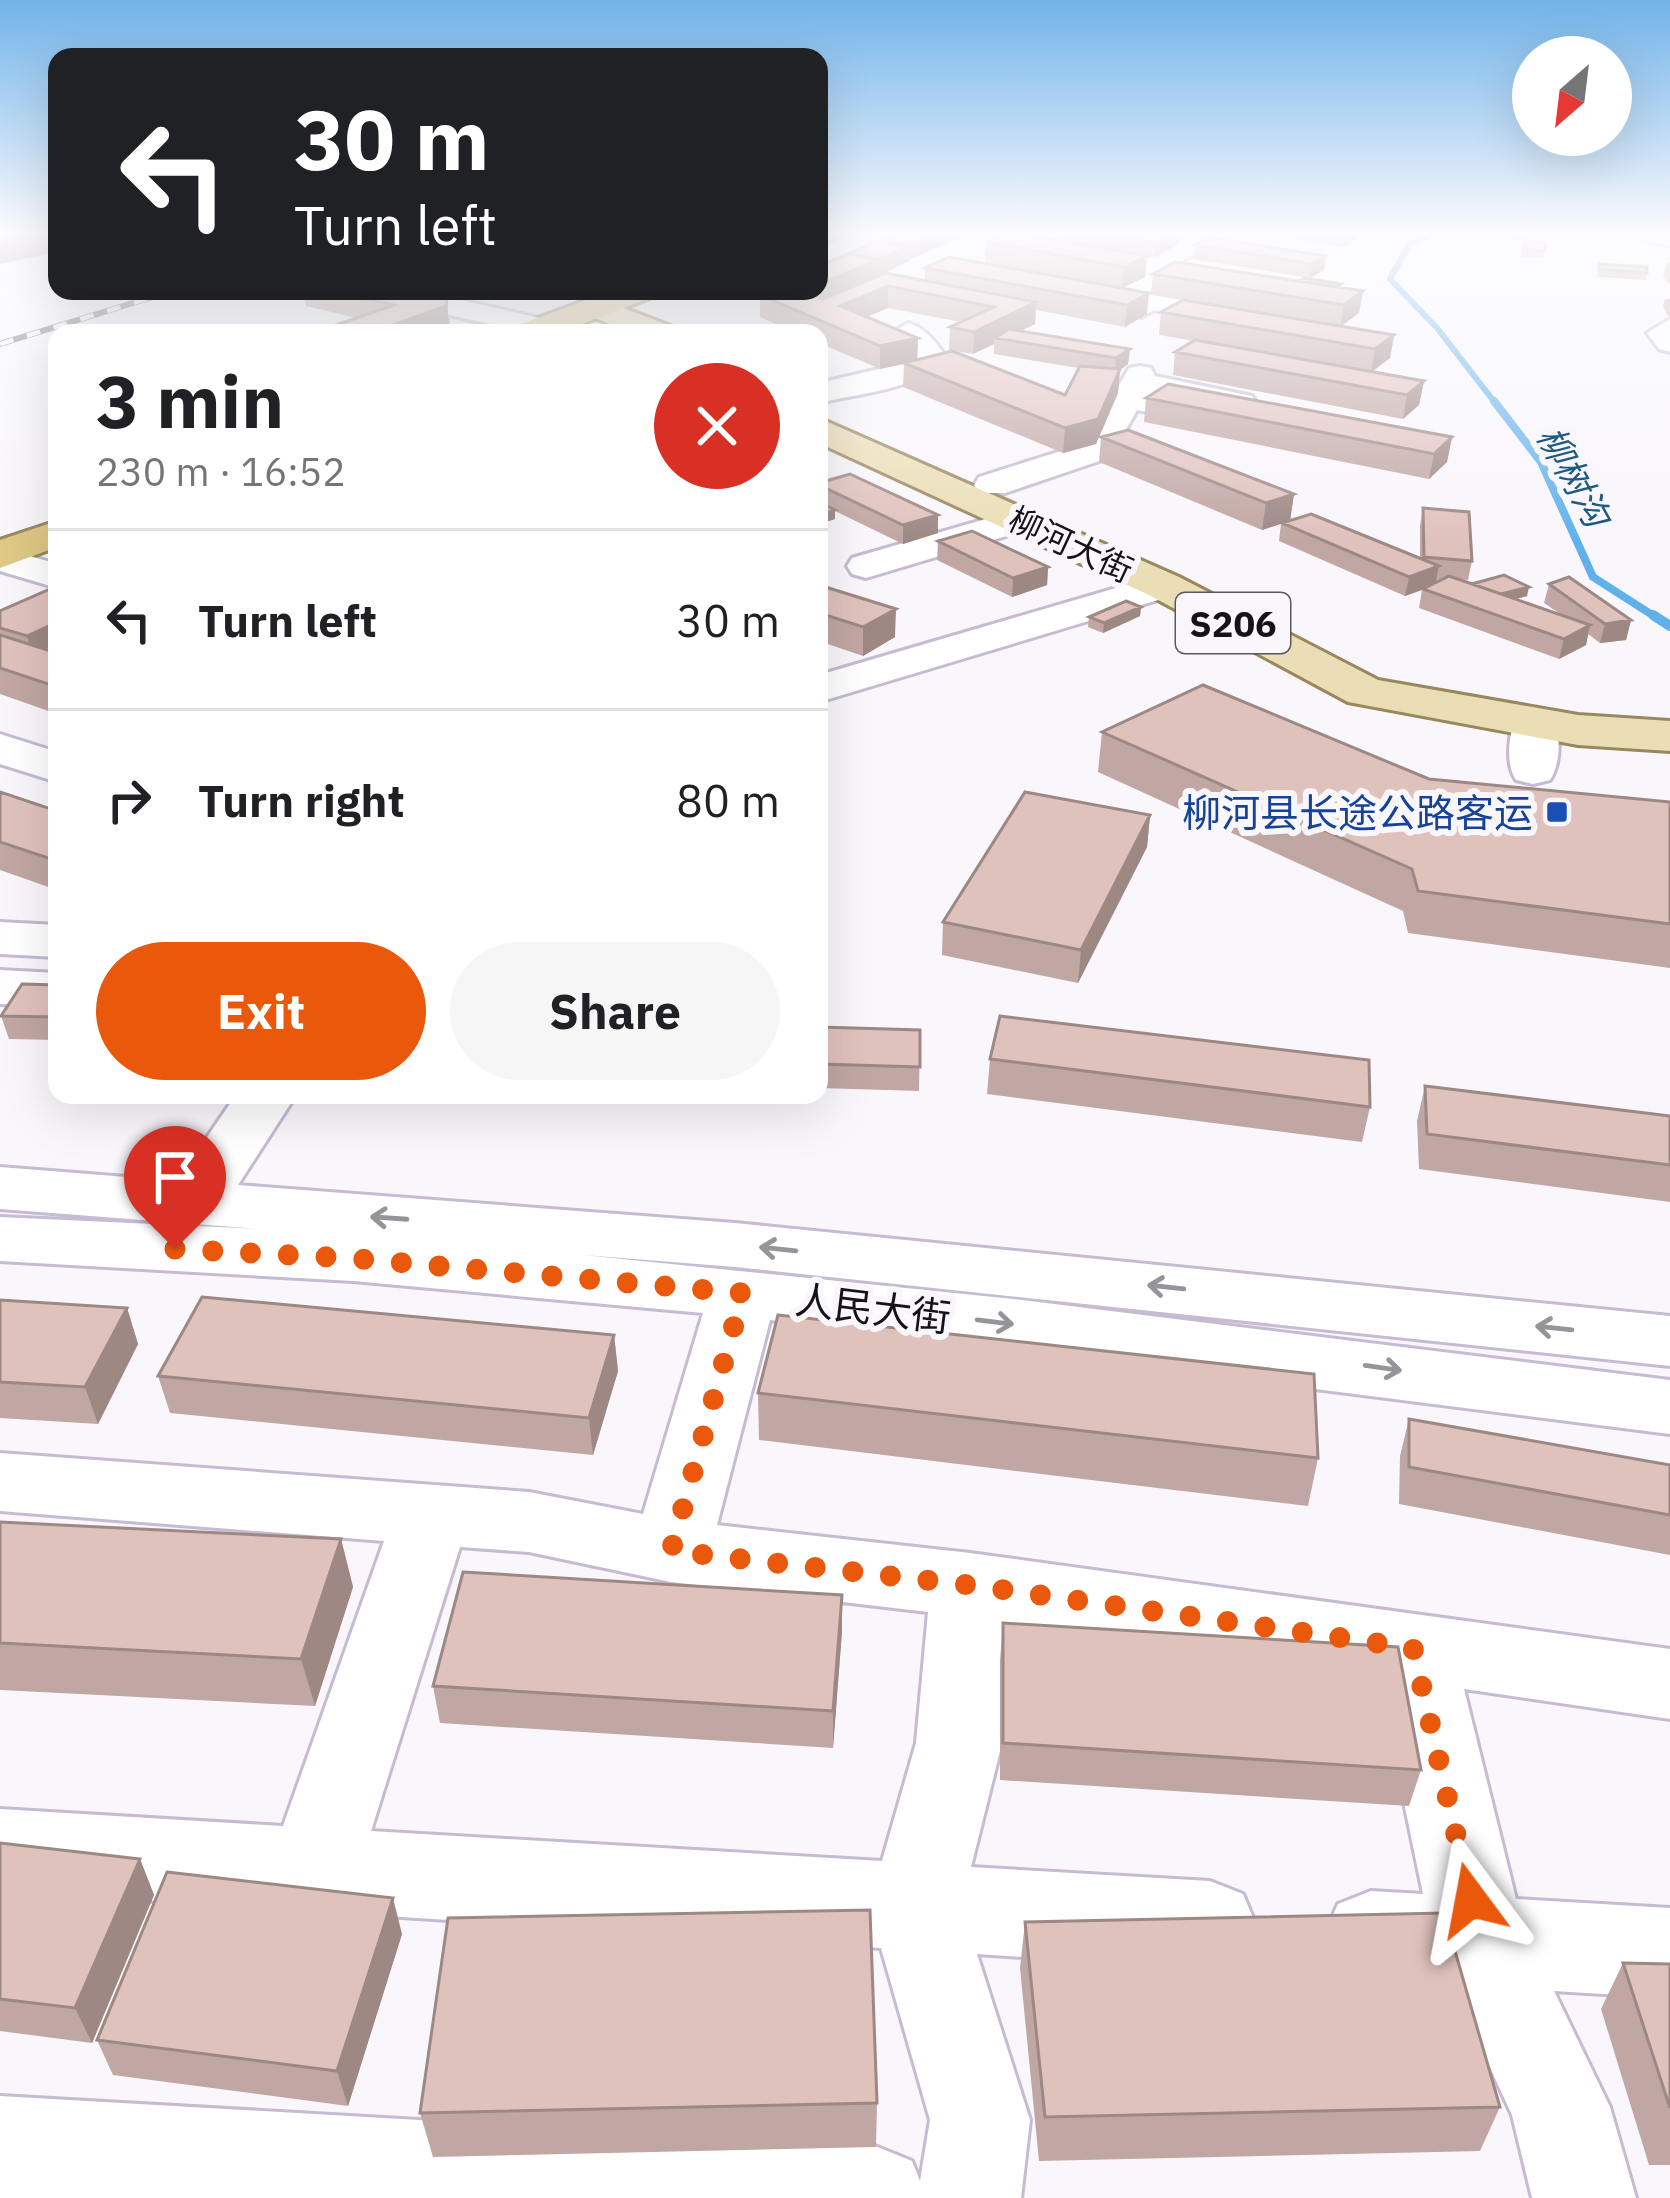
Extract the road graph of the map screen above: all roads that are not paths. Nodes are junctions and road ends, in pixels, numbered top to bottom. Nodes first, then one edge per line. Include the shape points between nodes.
1 (911, 336) edge
2 (1125, 336) edge
3 (1138, 336) edge
4 (1216, 336) edge
5 (1137, 342) junction
6 (1207, 364) edge
7 (828, 391) edge
8 (828, 410) edge
9 (1268, 417) edge
10 (828, 433) edge
11 (992, 485) junction
12 (48, 515) edge
13 (1020, 520) junction
14 (0, 534) edge
15 (48, 536) edge
16 (0, 557) edge
17 (866, 566) dead end
18 (48, 573) edge
19 (1164, 586) junction
20 (828, 685) edge
21 (1670, 710) edge
22 (1535, 723) junction
23 (1670, 736) edge
24 (0, 748) edge
25 (48, 765) edge
26 (1533, 770) dead end
27 (0, 938) edge
28 (44, 977) edge
29 (260, 1104) edge
30 (0, 1188) edge
31 (195, 1203) junction
32 (0, 1239) edge
33 (743, 1293) junction
34 (1670, 1341) edge
35 (1670, 1407) edge
36 (0, 1481) edge
37 (432, 1514) junction
38 (671, 1551) junction
39 (970, 1585) junction
40 (1413, 1648) junction
41 (1670, 1684) edge
42 (0, 1850) edge
43 (314, 1870) junction
44 (915, 1906) junction
45 (1480, 1942) junction
46 (1670, 1953) edge
47 (0, 2147) edge
48 (875, 2198) edge
49 (969, 2198) edge
50 (1584, 2198) edge

1 - 7 street via 932,357
2 - 5 street
3 - 5 street
4 - 5 street
5 - 6 street
5 - 9 street
5 - 11 street via 1099,450
8 - 11 main road, 柳河大街 / S206
10 - 13 main road, 柳河大街 / S206
11 - 21 main road, 柳河大街 / S206 via 1405,675 1566,708
12 - 14 highway
13 - 17 street
13 - 19 main road, 柳河大街 / S206
15 - 16 highway
16 - 18 street
19 - 20 street
19 - 22 main road, 柳河大街 / S206 via 1365,692
22 - 23 main road, 柳河大街 / S206
22 - 26 street
24 - 25 street
27 - 28 street
29 - 31 street
30 - 31 street, 人民大街
34 -> 31 street, 人民大街 via 758,1247
32 - 33 street, 人民大街 via 349,1258
33 -> 35 street, 人民大街
33 - 38 street
36 - 37 street
37 - 38 street via 530,1522
37 - 43 street
38 - 39 street
39 - 40 street
39 - 44 street via 959,1743
40 - 41 street
40 - 45 street
42 - 43 street
43 - 44 street
44 - 45 street
44 - 49 street via 980,2120
45 - 46 street
45 - 50 street via 1561,2107
47 - 48 street

